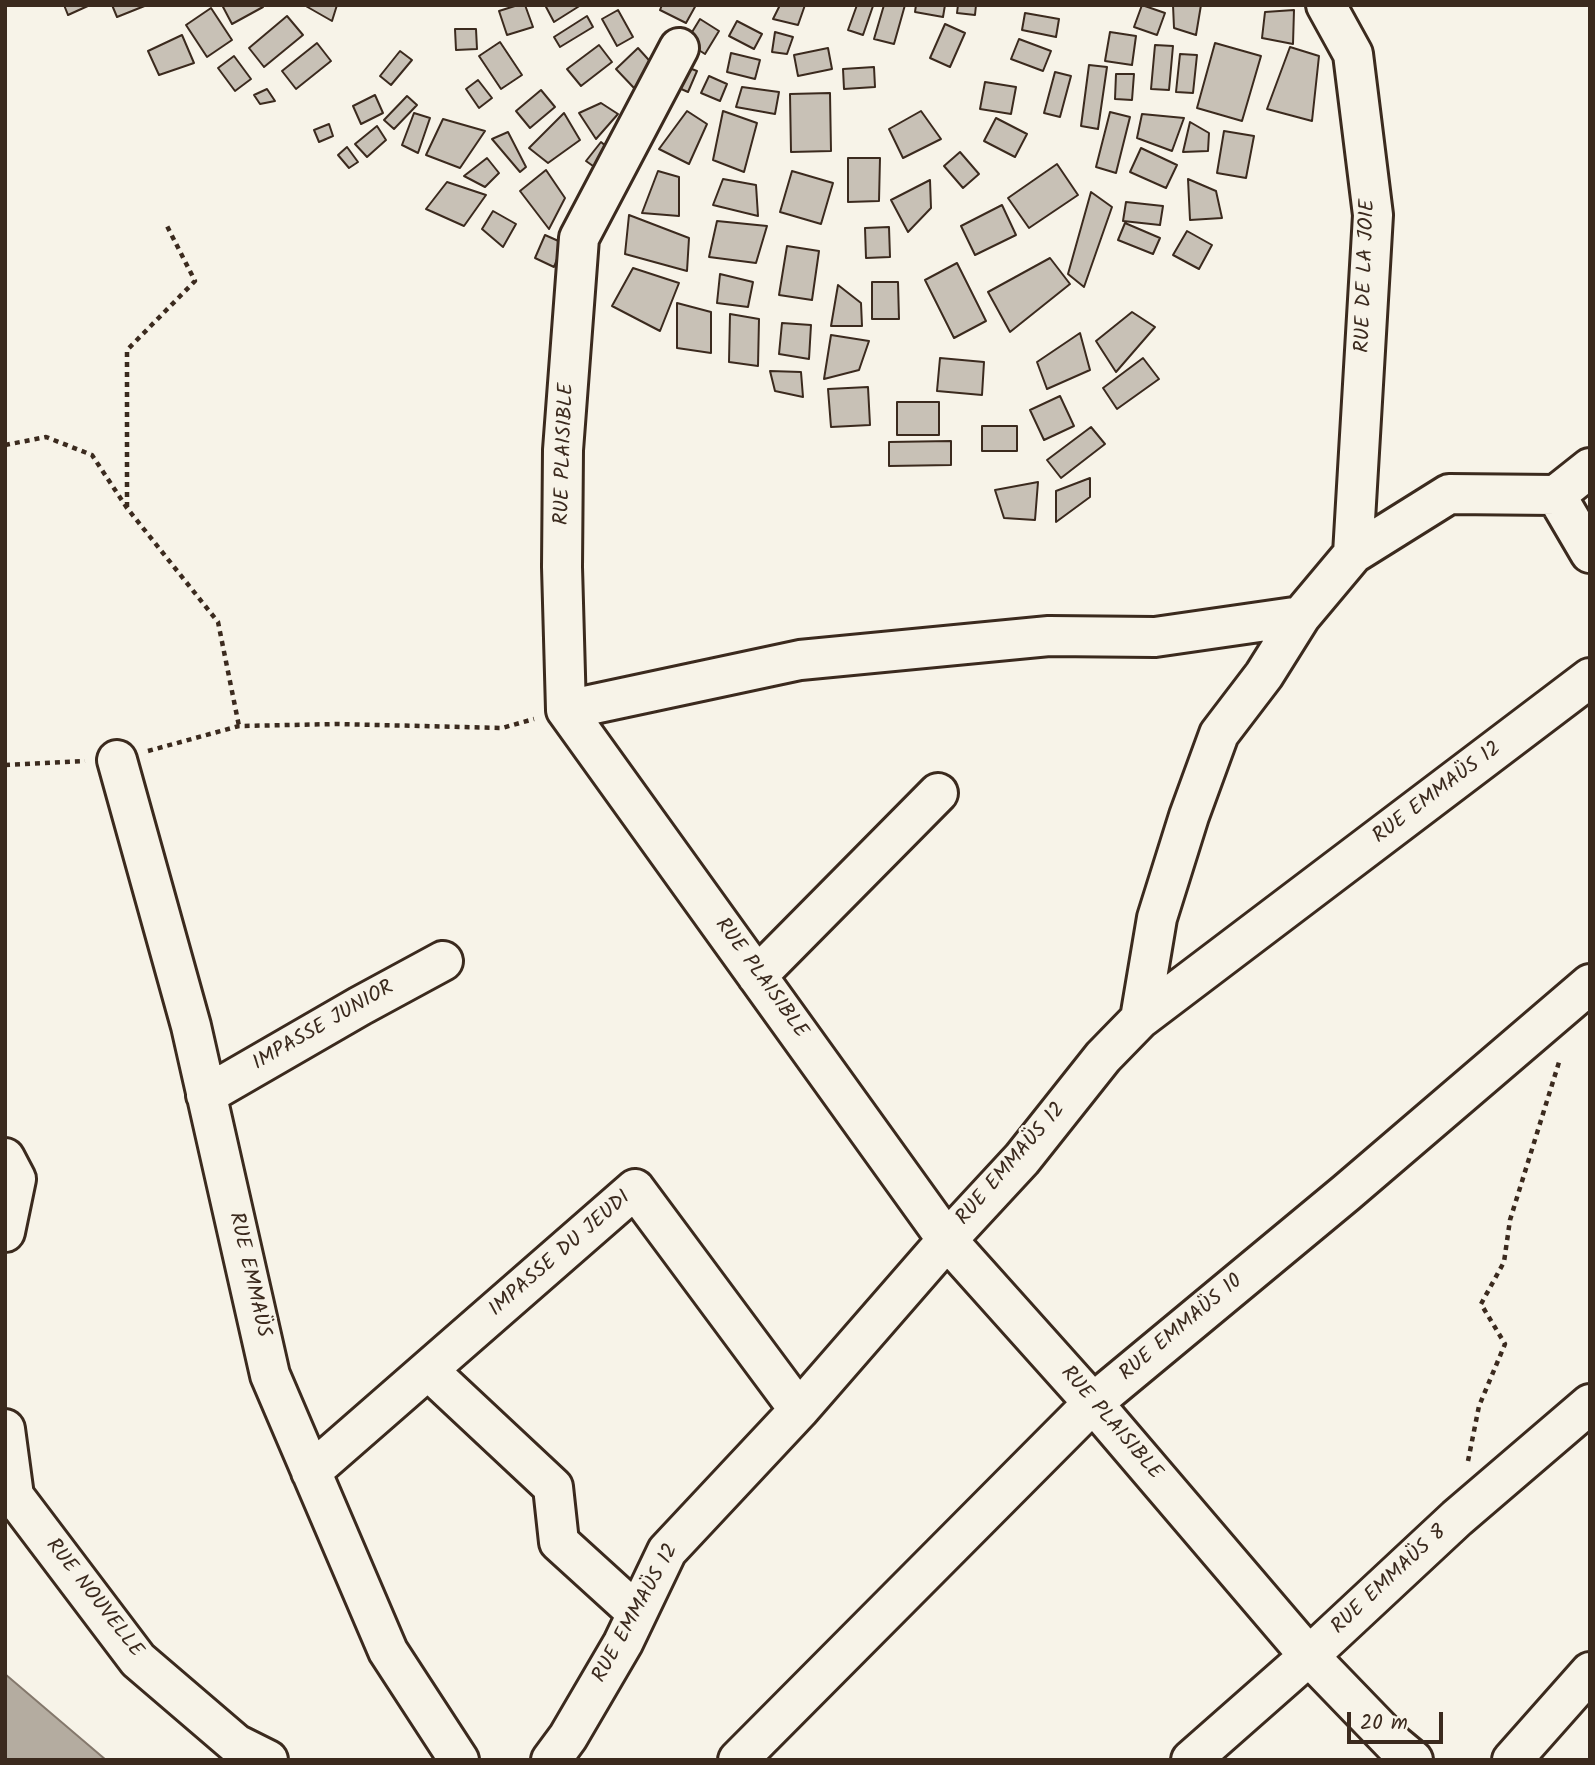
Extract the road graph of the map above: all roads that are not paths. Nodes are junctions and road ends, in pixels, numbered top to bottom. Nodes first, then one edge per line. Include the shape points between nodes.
1 (1326, 5) edge
2 (679, 48) dead end
3 (1590, 468) edge
4 (1556, 495) junction
5 (1590, 553) edge
6 (1353, 554) junction
7 (1301, 616) junction
8 (1590, 678) edge
9 (566, 710) junction
10 (117, 760) road end
11 (938, 793) dead end
12 (443, 961) dead end
13 (757, 975) junction
14 (1590, 984) edge
15 (1140, 1019) junction
16 (206, 1095) junction
17 (5, 1158) edge
18 (5, 1232) edge
19 (947, 1240) junction
20 (428, 1370) junction
21 (1093, 1403) junction
22 (1590, 1405) edge
23 (799, 1410) junction
24 (5, 1429) edge
25 (312, 1472) junction
26 (637, 1613) junction
27 (1309, 1656) junction
28 (1590, 1672) edge
29 (268, 1760) edge
30 (458, 1760) edge
31 (551, 1760) edge
32 (738, 1760) edge
33 (1191, 1760) edge
34 (1413, 1760) edge
35 (1512, 1760) edge

1 - 6 street, RUE DE LA JOIE via 1353,54 1373,215
2 - 9 street, RUE PLAISIBLE via 579,238 563,450
3 - 4 street
4 - 5 street
4 - 6 street via 1449,494
6 - 7 street
7 - 9 street via 1155,638 1049,636 800,660
7 - 15 street via 1219,734 1157,918
8 - 15 street, RUE EMMAÜS 12
9 - 13 street, RUE PLAISIBLE
10 - 16 street, RUE EMMAÜS
11 - 13 street
12 - 16 street, IMPASSE JUNIOR
13 - 19 street, RUE PLAISIBLE
14 - 21 street, RUE EMMAÜS 10
15 - 19 street, RUE EMMAÜS 12 via 1102,1057 1022,1159
16 - 25 street, RUE EMMAÜS via 270,1375
17 - 18 street via 16,1179
19 - 21 street, RUE PLAISIBLE
19 - 23 street, RUE EMMAÜS 12
20 - 23 street, IMPASSE DU JEUDI via 635,1189
20 - 25 street, IMPASSE DU JEUDI
20 - 26 street via 552,1487 559,1542
21 - 27 street, RUE PLAISIBLE
21 - 32 street, RUE EMMAÜS 10
22 - 27 street, RUE EMMAÜS 8 via 1457,1518
23 - 26 street, RUE EMMAÜS 12 via 667,1551
24 - 29 street, RUE NOUVELLE via 14,1496 138,1660 236,1744
25 - 30 street, RUE EMMAÜS via 388,1651
26 - 31 street, RUE EMMAÜS 12
27 - 33 street, RUE EMMAÜS 8
27 - 34 street, RUE PLAISIBLE
28 - 35 street

